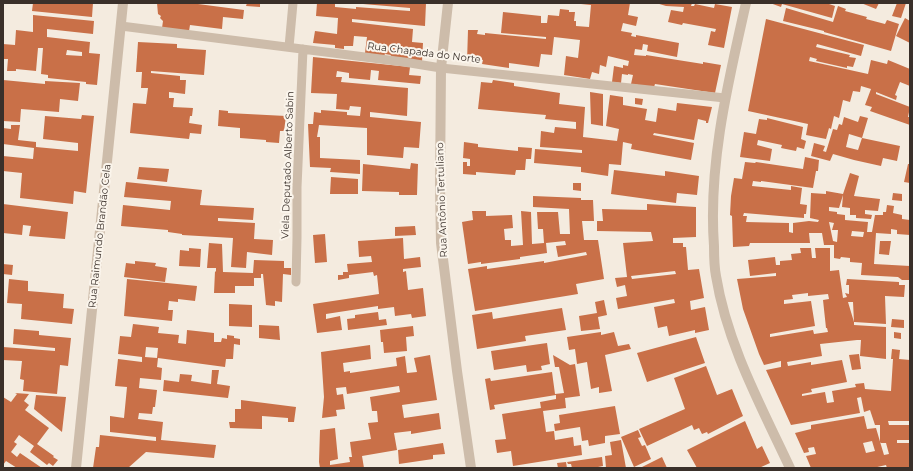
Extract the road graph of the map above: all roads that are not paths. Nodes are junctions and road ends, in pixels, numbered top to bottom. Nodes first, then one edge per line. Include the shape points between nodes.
1 (123, 3) edge
2 (293, 3) edge
3 (448, 3) edge
4 (746, 3) edge
5 (121, 26) junction
6 (289, 47) junction
7 (303, 49) junction
8 (441, 68) junction
9 (725, 98) junction
10 (296, 282) dead end
11 (76, 468) edge
12 (471, 468) edge
13 (790, 468) edge

1 - 5 street, Rua Raimundo Brandão Cela
2 - 6 lane
3 - 8 street, Rua Antônio Tertuliano
4 - 9 street
5 - 6 lane, Rua Chapada do Norte
5 - 11 street, Rua Raimundo Brandão Cela
6 - 7 lane, Rua Chapada do Norte
7 - 8 lane, Rua Chapada do Norte
7 - 10 lane, Viela Deputado Alberto Sabin via 296,202
8 - 9 lane, Rua Chapada do Norte
8 - 12 street, Rua Antônio Tertuliano via 441,243
9 - 13 street via 716,160 712,221 716,276 729,329

